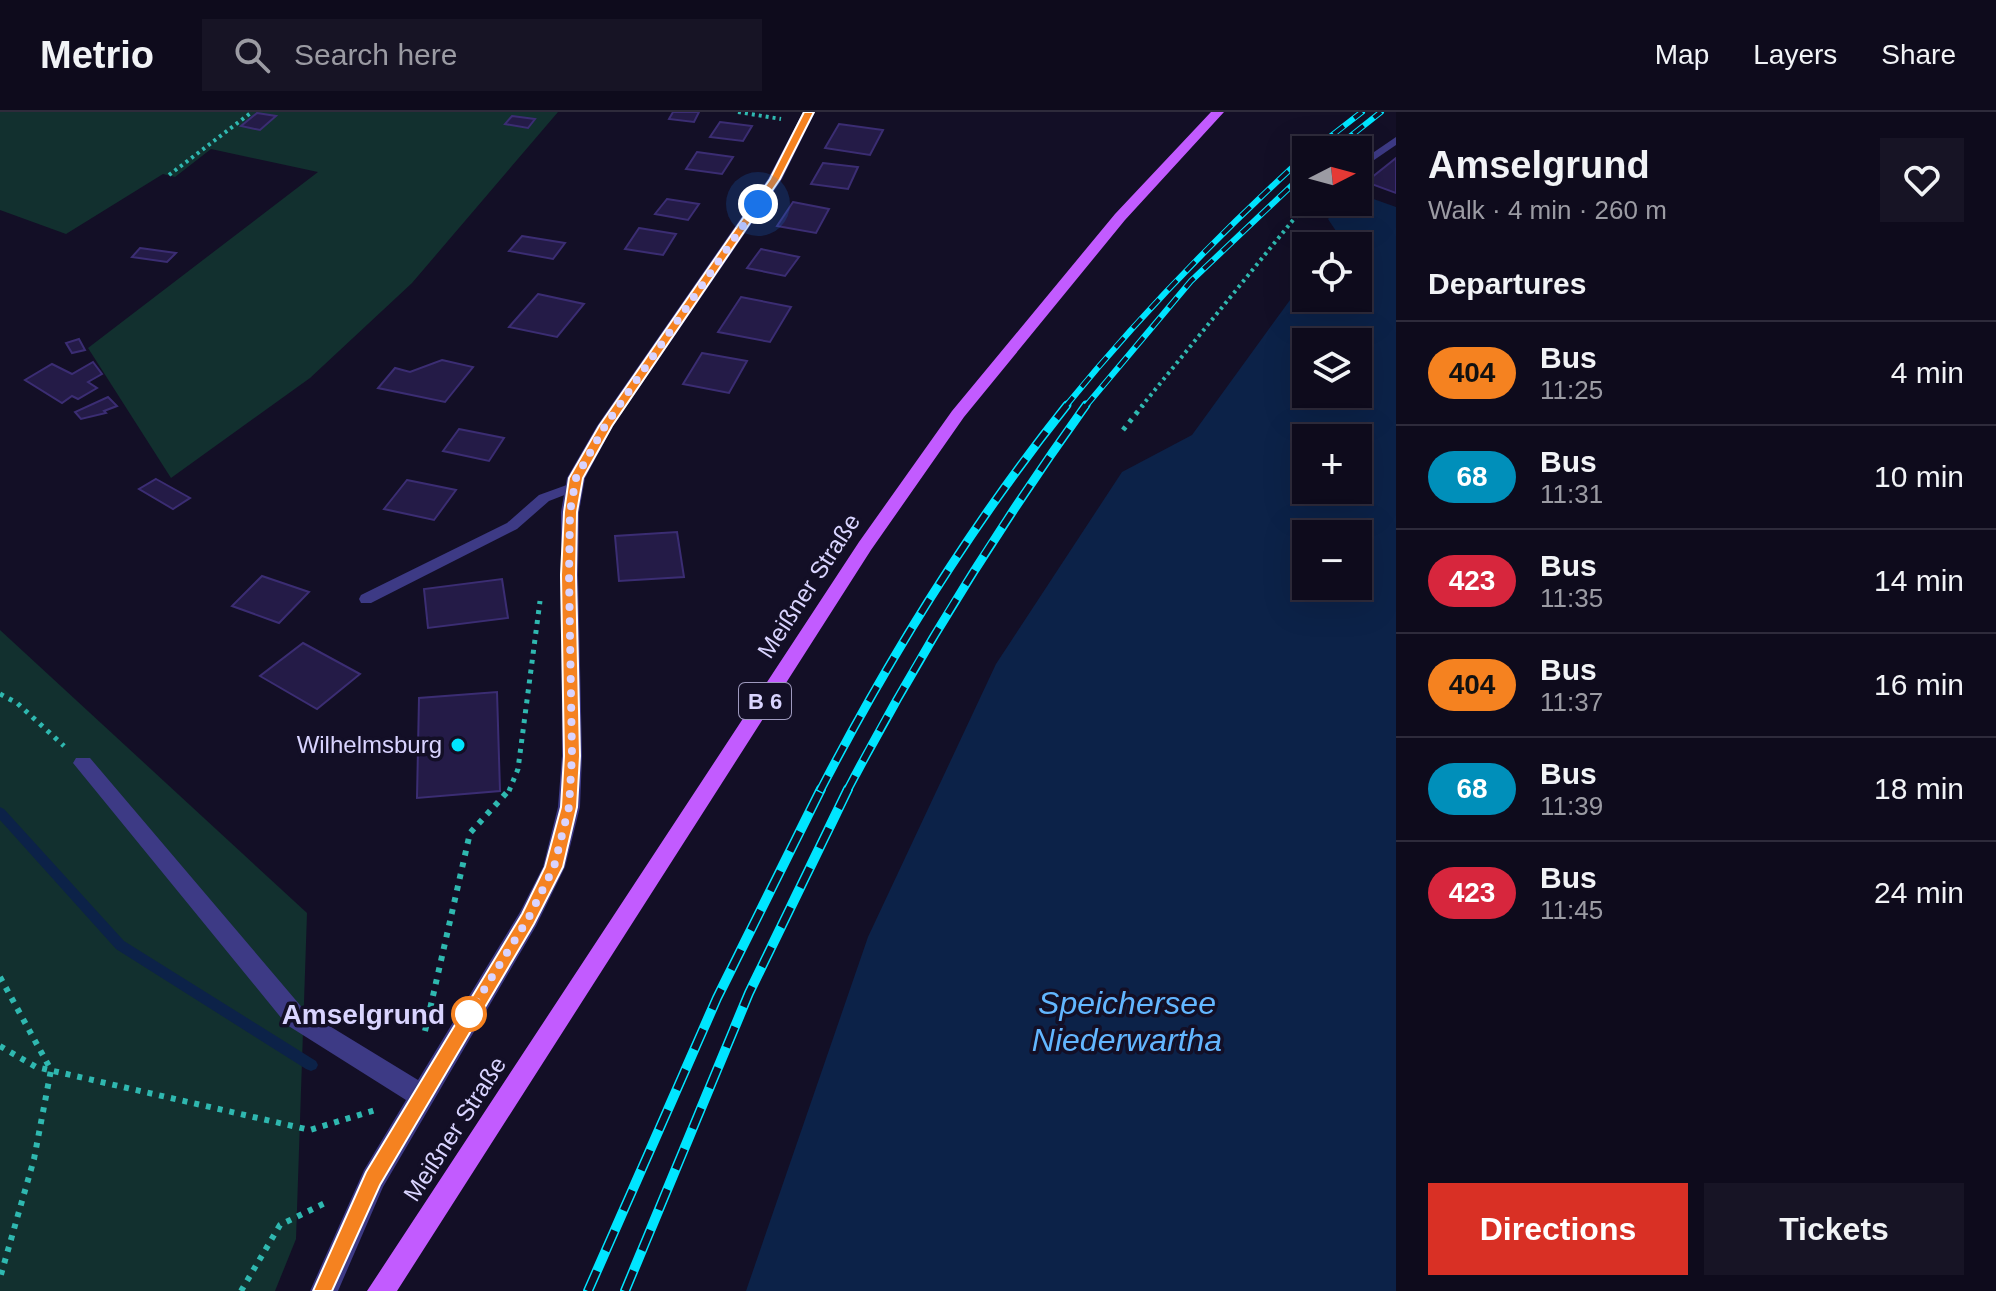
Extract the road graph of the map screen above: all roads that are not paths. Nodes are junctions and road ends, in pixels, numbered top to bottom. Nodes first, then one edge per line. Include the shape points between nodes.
1 (1218, 112) edge
2 (807, 117) edge
3 (1396, 140) edge
4 (1372, 158) edge
5 (575, 486) junction
6 (366, 599) dead end
7 (83, 763) road end
8 (422, 1096) junction
9 (324, 1291) edge
10 (381, 1291) edge

1 - 10 main road, Meißner Straße / B 6 via 1120,217 958,414 865,546
2 - 5 street via 775,179 588,453
3 - 4 lane
5 - 6 lane via 544,498 512,526
5 - 8 street via 569,575 572,756 569,807 554,867
7 - 8 street via 296,1018
8 - 9 street via 373,1179

